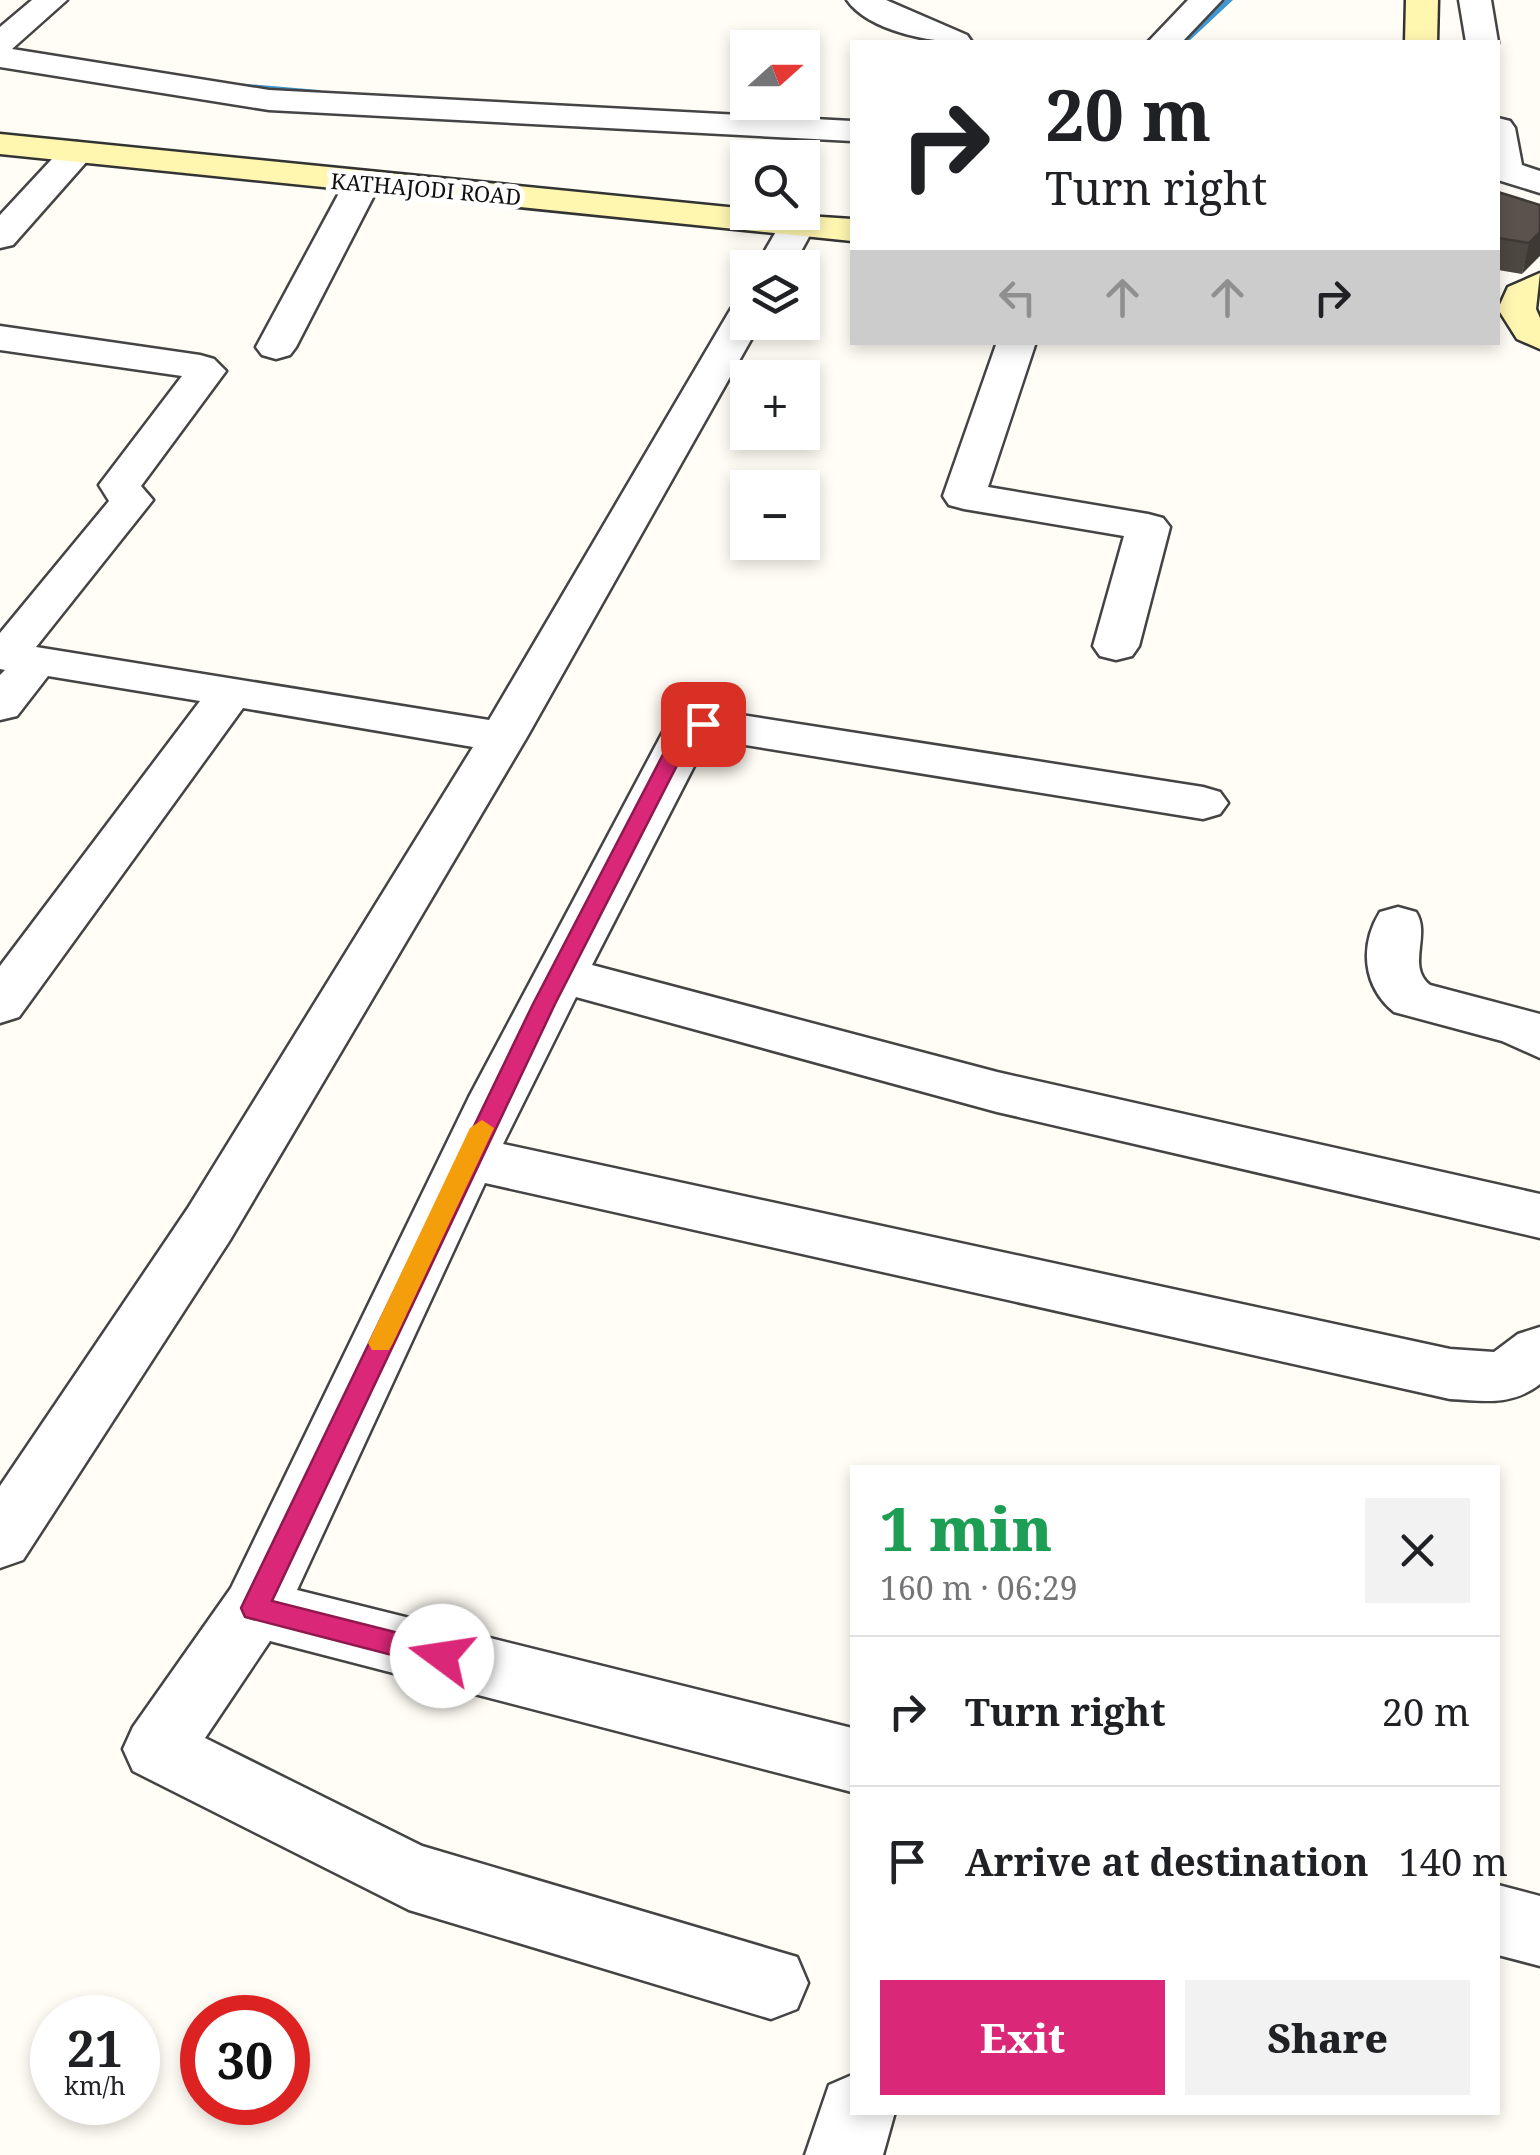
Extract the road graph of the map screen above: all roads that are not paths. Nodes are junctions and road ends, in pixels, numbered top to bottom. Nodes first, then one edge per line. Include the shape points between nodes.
1 (51, 0) edge
2 (863, 0) edge
3 (1206, 0) edge
4 (1422, 0) edge
5 (1475, 0) edge
6 (951, 40) edge
7 (1166, 40) edge
8 (1421, 40) edge
9 (1482, 40) edge
10 (0, 43) edge
11 (0, 56) edge
12 (0, 120) edge
13 (850, 132) edge
14 (1500, 140) edge
15 (0, 144) edge
16 (78, 152) junction
17 (364, 182) junction
18 (1540, 182) edge
19 (730, 194) edge
20 (850, 206) edge
21 (730, 207) edge
22 (820, 210) edge
23 (820, 219) edge
24 (850, 229) edge
25 (0, 237) edge
26 (0, 338) edge
27 (732, 340) edge
28 (1015, 345) edge
29 (276, 347) dead end
30 (1116, 646) dead end
31 (13, 657) edge
32 (231, 692) junction
33 (0, 706) edge
34 (503, 737) junction
35 (1202, 804) dead end
36 (1398, 924) dead end
37 (560, 974) junction
38 (0, 1004) edge
39 (1540, 1039) edge
40 (468, 1158) junction
41 (1540, 1216) edge
42 (1540, 1351) edge
43 (0, 1540) edge
44 (255, 1608) junction
45 (850, 1759) edge
46 (1500, 1920) edge
47 (1540, 1930) edge
48 (772, 1982) dead end
49 (855, 2115) edge
50 (844, 2155) edge

1 - 10 street
2 - 6 street
3 - 7 street
4 - 8 main road
5 - 9 street
11 - 13 street via 269,100
12 - 19 main road, KATHAJODI ROAD
14 - 18 street via 1505,171
15 - 16 main road, KATHAJODI ROAD
16 - 17 main road, KATHAJODI ROAD
16 - 25 street
17 - 21 main road, KATHAJODI ROAD
17 - 29 street
20 - 22 main road, KATHAJODI ROAD
23 - 24 main road, KATHAJODI ROAD
26 - 31 street via 206,371 120,484 132,500
27 - 34 street
28 - 30 street via 964,496 1148,527
31 - 32 street
31 - 33 street
32 - 34 street
32 - 38 street
34 - 43 street via 209,1224
35 - 37 street via 703,724 680,741
36 - 39 street via 1392,974 1398,990 1520,1026
37 - 40 street
37 - 41 street via 997,1092
40 - 42 street via 1450,1374 1505,1377
40 - 44 street
44 - 45 street
44 - 48 street via 158,1749 409,1876
46 - 47 street
49 - 50 street

